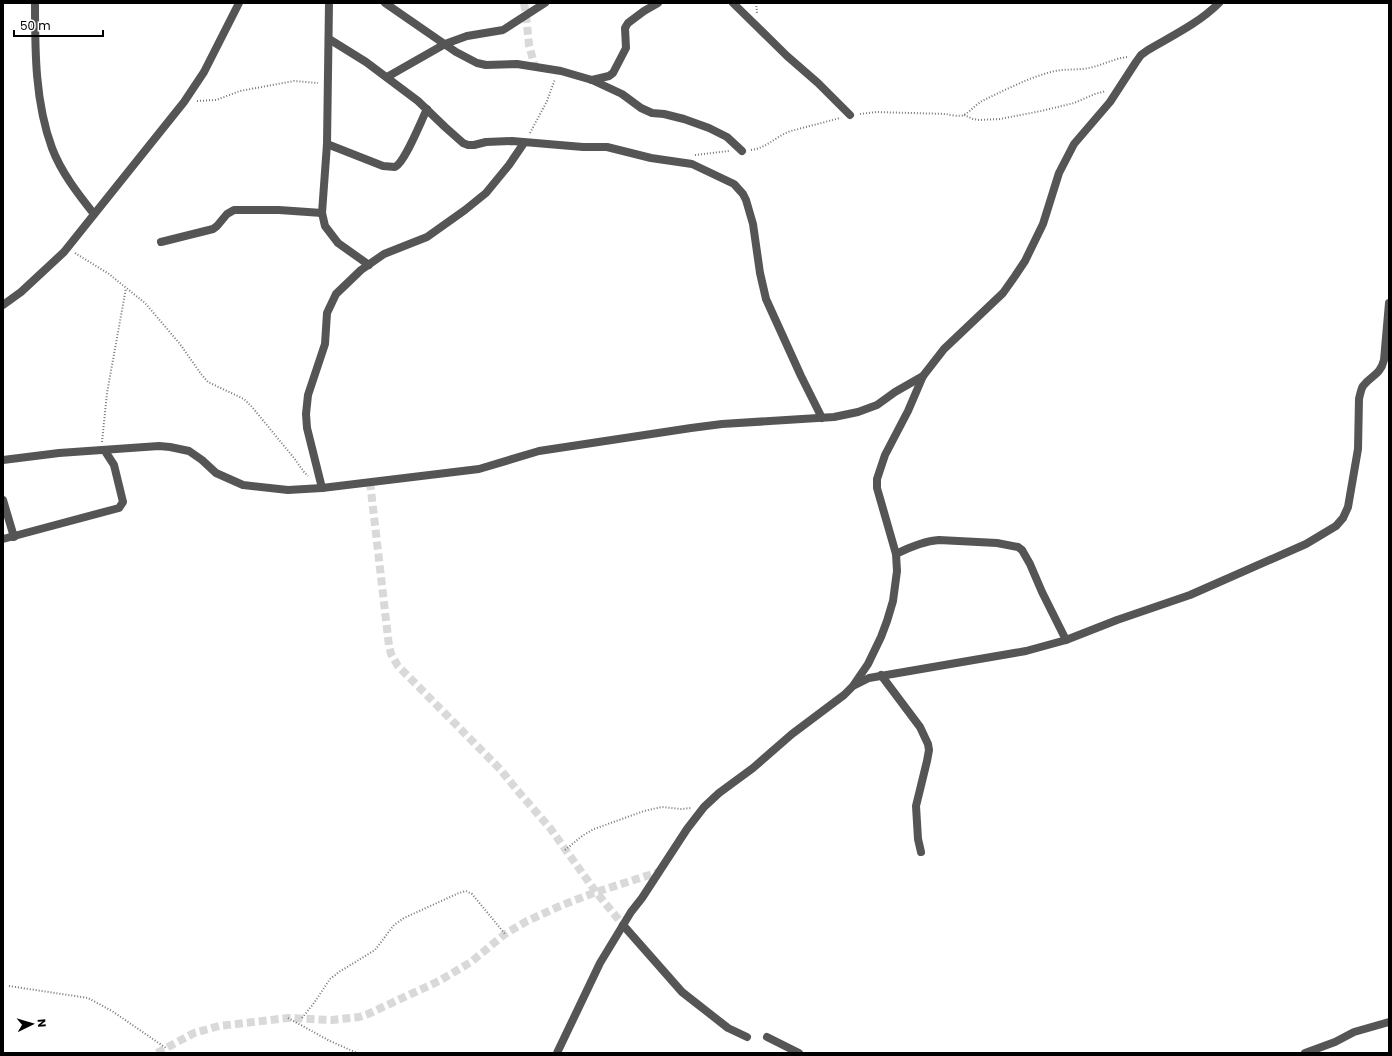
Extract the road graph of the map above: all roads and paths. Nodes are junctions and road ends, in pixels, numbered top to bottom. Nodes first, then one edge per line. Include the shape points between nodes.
1 (35, 3) edge
2 (239, 3) edge
3 (329, 3) edge
4 (385, 3) edge
5 (545, 3) edge
6 (658, 3) edge
7 (733, 3) edge
8 (1219, 3) edge
9 (329, 39) junction
10 (445, 44) junction
11 (1142, 55) junction
12 (558, 71) junction
13 (387, 77) junction
14 (592, 80) junction
15 (328, 83) junction
16 (1119, 88) junction
17 (184, 102) junction
18 (427, 109) junction
19 (964, 115) junction
20 (850, 116) junction
21 (524, 143) junction
22 (327, 144) junction
23 (742, 151) junction
24 (689, 155) dead end
25 (322, 213) junction
26 (94, 214) junction
27 (161, 242) dead end
28 (68, 248) junction
29 (369, 265) junction
30 (126, 288) junction
31 (1389, 303) edge
32 (3, 305) edge
33 (923, 376) junction
34 (822, 418) junction
35 (103, 451) junction
36 (3, 460) edge
37 (322, 486) junction
38 (3, 500) edge
39 (14, 537) junction
40 (3, 539) edge
41 (896, 554) junction
42 (1066, 640) junction
43 (882, 676) junction
44 (853, 686) junction
45 (704, 807) junction
46 (565, 850) dead end
47 (921, 852) dead end
48 (623, 926) junction
49 (505, 934) dead end
50 (9, 986) dead end
51 (288, 1018) dead end
52 (302, 1018) dead end
53 (1389, 1022) edge
54 (747, 1037) dead end
55 (767, 1037) dead end
56 (166, 1048) dead end
57 (357, 1053) edge
58 (557, 1053) edge
59 (799, 1053) edge
60 (1305, 1053) edge

1 - 26 street via 37,68 44,121 61,167
2 - 17 street via 210,61
3 - 9 street
4 - 10 street
5 - 10 street via 503,30 466,36
6 - 14 street via 628,23 625,28 626,48 613,73
7 - 20 street
8 - 11 street via 1202,18
9 - 13 street
9 - 15 street
10 - 12 street via 477,64 517,64
10 - 13 street
11 - 16 street
11 - 19 path via 1121,58 1085,69 1050,72 977,104
12 - 14 street
12 - 21 path via 547,101
13 - 18 street
14 - 23 street via 622,94 652,113 684,119 709,128 727,137
15 - 17 path via 294,81 240,91 216,100
15 - 22 street
16 - 19 path via 1074,103 1014,116 979,120
16 - 33 street via 1078,138 1066,159 1059,172 1043,224 1015,276 1003,293 944,349
17 - 26 street
18 - 21 street via 451,133 468,145 486,142
18 - 22 street via 401,162 395,167 383,166
19 - 20 path via 876,112
20 - 23 path via 791,130 766,146
21 - 29 street via 491,188 465,210 427,236 384,254
21 - 34 street via 607,147 651,158 684,162 734,184 746,200 753,224 766,299
22 - 25 street
23 - 24 path
25 - 27 street via 279,210 232,211 213,229
25 - 29 street via 325,226 338,243
26 - 28 street
28 - 30 path
28 - 32 street via 21,292
29 - 37 street via 336,294 327,313 325,344 308,395 307,428
30 - 35 path via 107,393
30 - 37 path via 163,322 208,382 244,399 304,472
31 - 42 street via 1384,360 1378,373 1363,386 1359,399 1358,449 1348,507 1338,524 1306,544 1190,595
33 - 34 street via 877,405 848,415
33 - 41 street via 885,455 877,479 877,488
34 - 37 street via 691,428 539,451 479,469
35 - 36 street
35 - 37 street via 170,447 189,452 216,473 243,485 288,490
35 - 39 street via 114,465 120,484 123,502 119,508
38 - 39 street
39 - 40 street
41 - 42 street via 930,540 997,543 1018,547 1028,559
41 - 44 street via 896,581 887,621 868,664
42 - 43 street via 1011,654
43 - 44 street via 869,678
43 - 47 street via 920,726 928,744 927,761 916,806
44 - 45 street via 837,702 792,734
45 - 46 path via 662,807 644,811 594,829
45 - 48 street
48 - 54 street via 682,992 728,1028
48 - 58 street via 600,963
49 - 52 path via 472,894 466,891 459,893 394,925 375,950 330,979
50 - 56 path via 88,998 112,1011
51 - 57 path
53 - 60 street via 1354,1032
55 - 59 street

